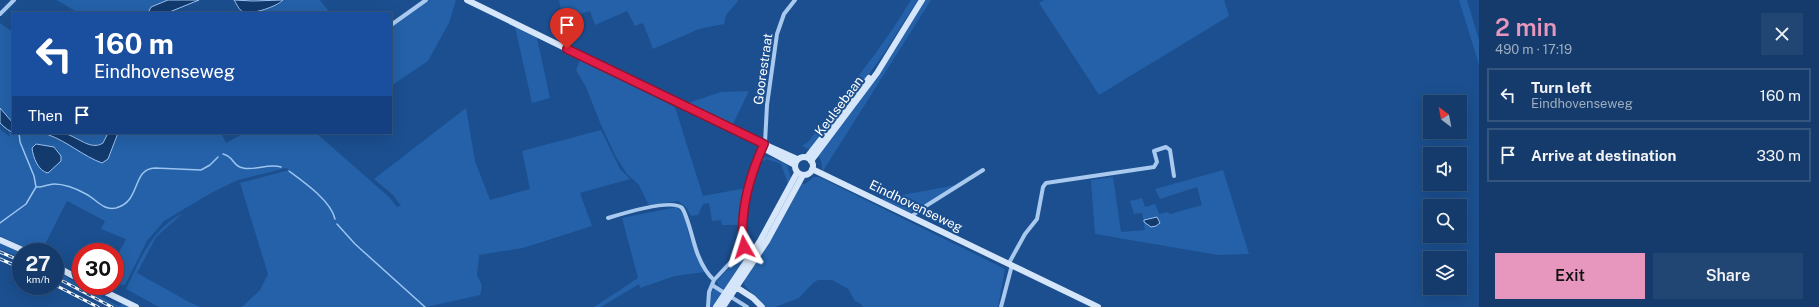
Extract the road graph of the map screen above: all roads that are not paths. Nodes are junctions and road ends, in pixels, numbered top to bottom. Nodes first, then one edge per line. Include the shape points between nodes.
1 (14, 0) edge
2 (426, 0) edge
3 (467, 0) edge
4 (795, 0) edge
5 (922, 0) edge
6 (0, 14) edge
7 (392, 24) edge
8 (763, 146) junction
9 (809, 159) junction
10 (796, 162) junction
11 (812, 169) junction
12 (983, 170) dead end
13 (800, 174) junction
14 (1174, 176) dead end
15 (912, 216) junction
16 (608, 218) dead end
17 (0, 240) edge
18 (12, 245) edge
19 (1010, 264) junction
20 (714, 280) junction
21 (712, 285) junction
22 (734, 286) junction
23 (111, 295) edge
24 (728, 295) junction
25 (136, 307) edge
26 (708, 307) edge
27 (716, 307) edge
28 (723, 307) edge
29 (747, 307) edge
30 (761, 307) edge
31 (1001, 307) edge
32 (1098, 307) edge

1 - 6 street
2 - 7 street
3 - 8 main road
4 - 8 street, Goorestraat via 784,14 777,34
5 - 9 main road, Keulsebaan via 868,86
8 - 10 main road
8 - 20 street, Goorestraat via 746,201 742,225 743,249
9 - 10 main road via 802,157
9 - 11 main road
10 - 13 main road
11 - 13 main road via 808,174
11 - 15 main road, Eindhovenseweg
12 - 15 street
13 - 22 main road
14 - 19 street via 1167,147 1154,151 1156,165 1145,169 1046,183 1037,219 1025,234
15 - 19 main road, Eindhovenseweg
16 - 20 street via 648,207 679,206 685,214 694,246 704,268
17 - 18 main road
19 - 31 street
19 - 32 main road, Eindhovenseweg
20 - 21 street
21 - 24 street
21 - 26 street
22 - 24 main road
22 - 30 main road
23 - 25 main road
24 - 27 main road
24 - 28 main road
24 - 29 street

